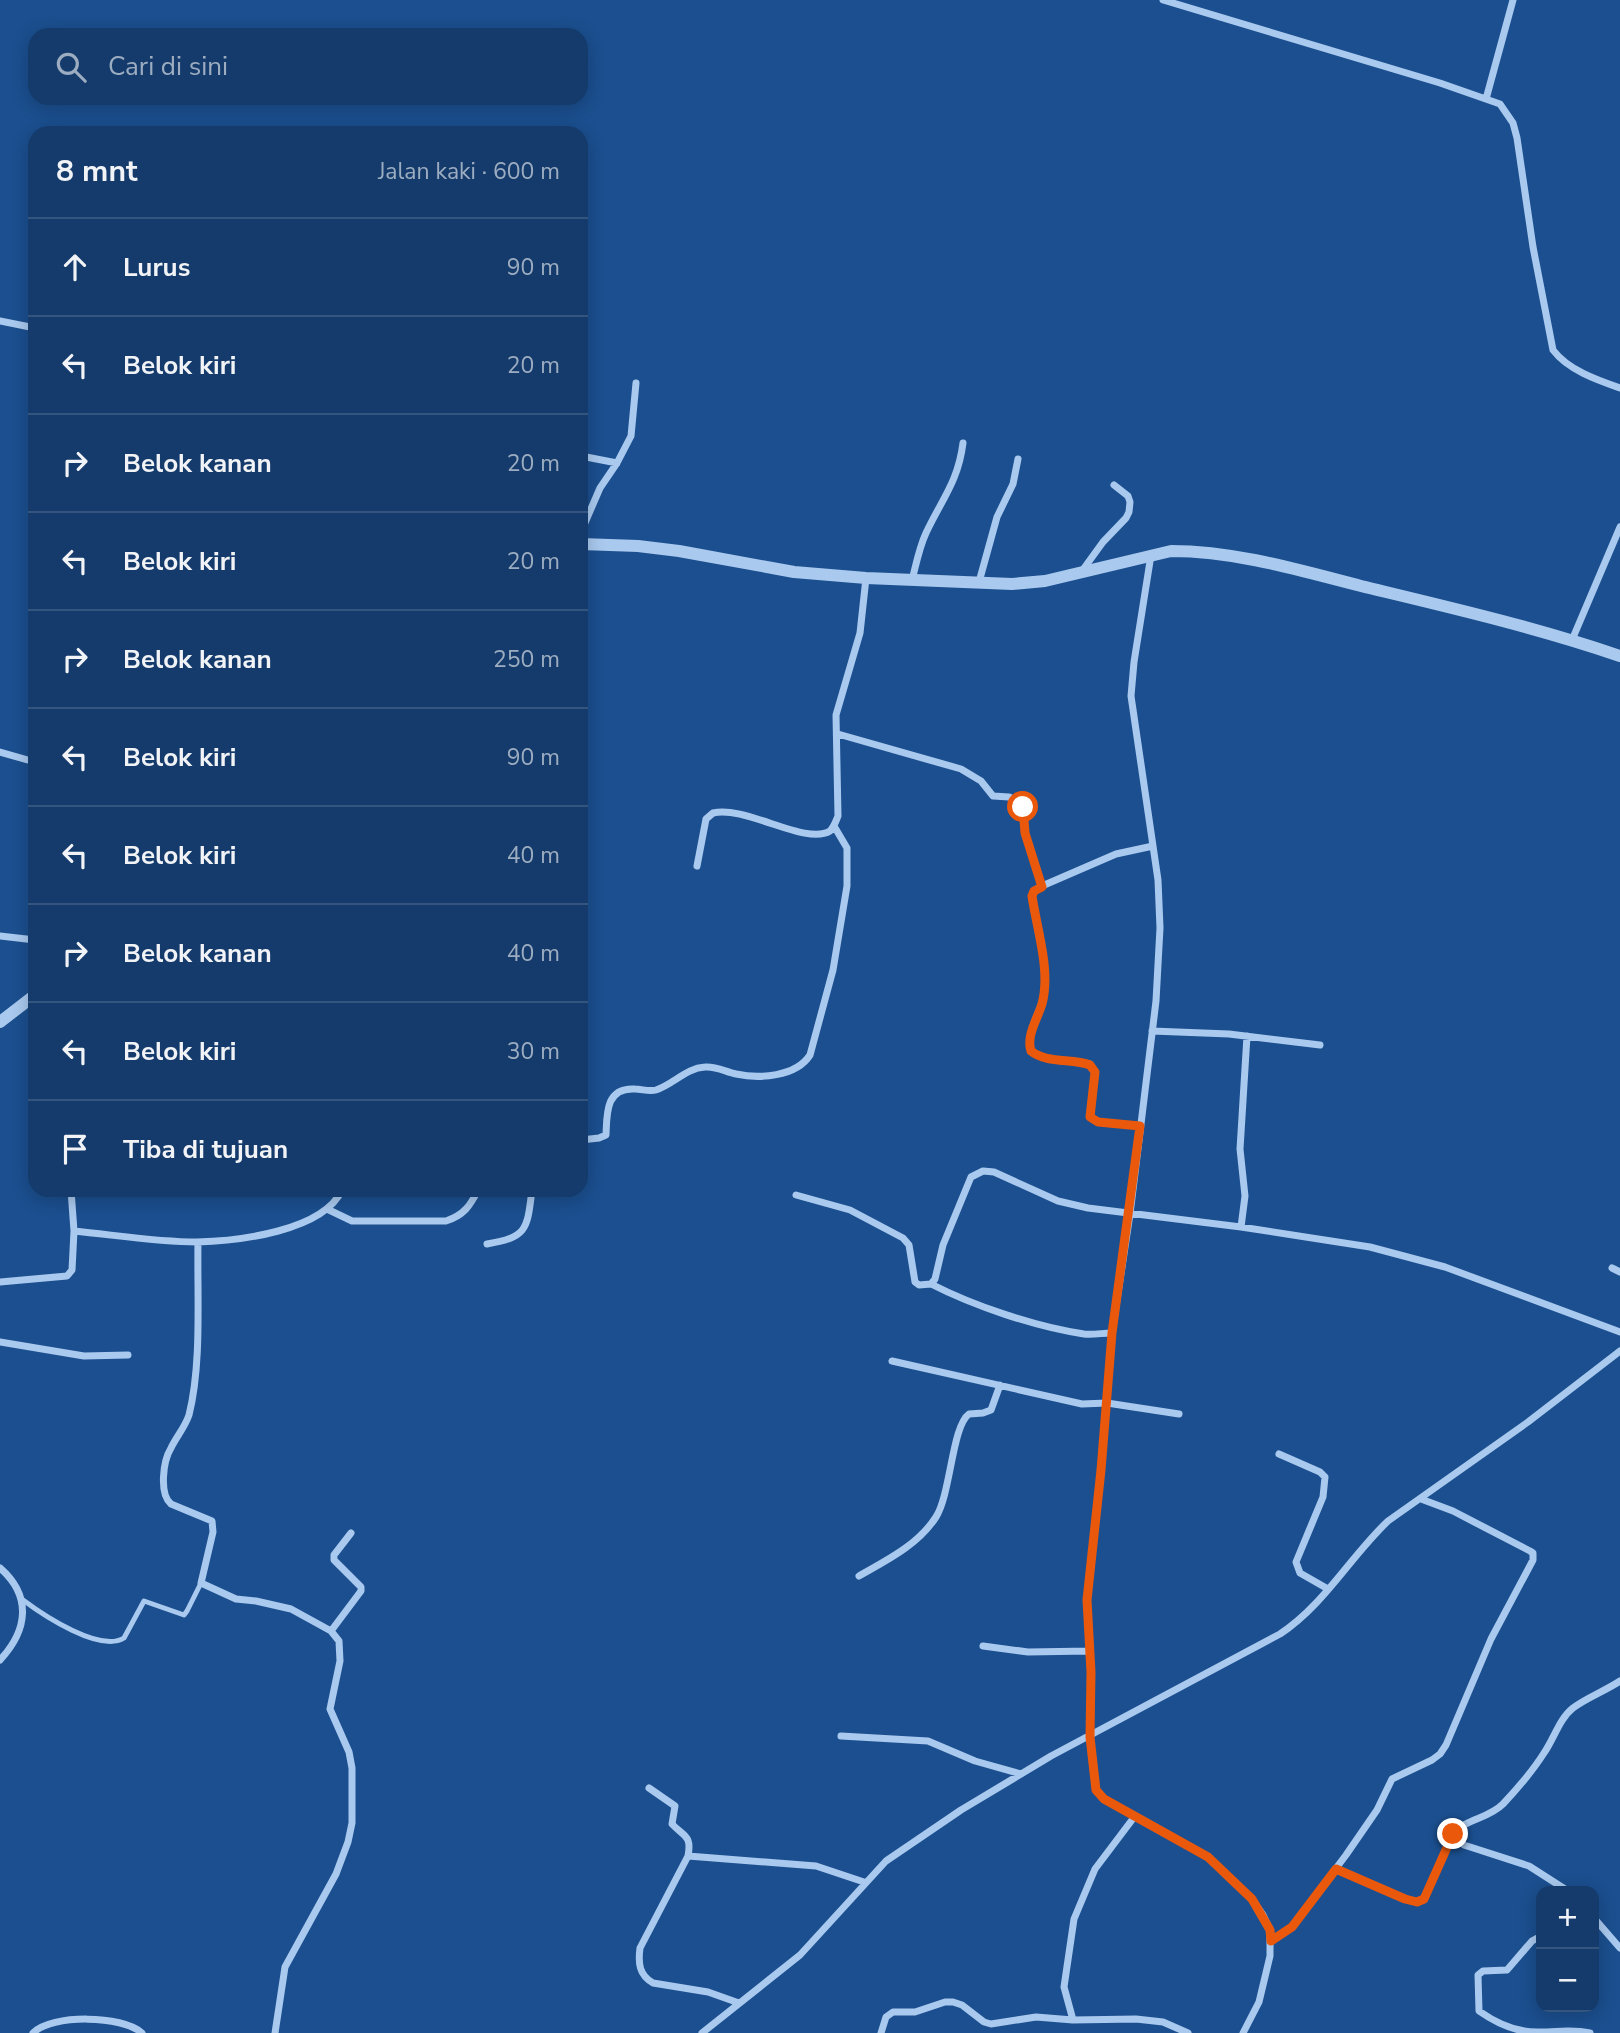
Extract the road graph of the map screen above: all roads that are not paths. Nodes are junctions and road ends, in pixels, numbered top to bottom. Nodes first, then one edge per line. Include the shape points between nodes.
1 (1163, 0) edge
2 (1513, 0) edge
3 (1486, 99) junction
4 (0, 321) edge
5 (28, 327) edge
6 (636, 383) dead end
7 (1620, 388) edge
8 (963, 443) dead end
9 (588, 457) edge
10 (1018, 459) dead end
11 (617, 463) junction
12 (1114, 485) dead end
13 (588, 516) edge
14 (1620, 527) edge
15 (588, 544) edge
16 (1151, 555) junction
17 (1082, 571) junction
18 (866, 578) junction
19 (912, 580) junction
20 (979, 582) junction
21 (1572, 640) junction
22 (1620, 656) edge
23 (838, 734) junction
24 (0, 752) edge
25 (28, 760) edge
26 (834, 826) junction
27 (1153, 846) junction
28 (697, 866) dead end
29 (1042, 887) junction
30 (0, 936) edge
31 (28, 939) edge
32 (28, 1000) edge
33 (0, 1022) edge
34 (1152, 1031) junction
35 (1247, 1036) junction
36 (1320, 1045) dead end
37 (1140, 1126) junction
38 (588, 1139) edge
39 (796, 1195) dead end
40 (72, 1197) edge
41 (337, 1197) edge
42 (474, 1197) edge
43 (531, 1197) edge
44 (329, 1210) junction
45 (1130, 1214) junction
46 (1241, 1227) junction
47 (74, 1231) junction
48 (198, 1242) junction
49 (487, 1244) dead end
50 (1612, 1268) dead end
51 (1620, 1272) edge
52 (0, 1283) edge
53 (931, 1284) junction
54 (1620, 1332) edge
55 (1112, 1333) junction
56 (0, 1342) edge
57 (1620, 1351) edge
58 (128, 1355) dead end
59 (892, 1361) dead end
60 (1000, 1385) junction
61 (1107, 1403) junction
62 (1179, 1414) dead end
63 (1279, 1454) dead end
64 (1421, 1499) junction
65 (351, 1533) dead end
66 (0, 1567) edge
67 (859, 1576) dead end
68 (201, 1583) junction
69 (1328, 1589) junction
70 (23, 1600) junction
71 (331, 1630) junction
72 (983, 1646) dead end
73 (1090, 1651) junction
74 (0, 1660) edge
75 (1620, 1681) edge
76 (841, 1736) dead end
77 (1090, 1737) junction
78 (1021, 1774) junction
79 (649, 1787) dead end
80 (1135, 1816) junction
81 (1453, 1834) junction
82 (688, 1856) junction
83 (1336, 1869) junction
84 (864, 1882) junction
85 (1560, 1886) edge
86 (1599, 1924) edge
87 (1536, 1939) edge
88 (1271, 1941) junction
89 (1620, 1948) edge
90 (739, 2003) junction
91 (1073, 2020) junction
92 (1529, 2032) edge
93 (33, 2033) edge
94 (142, 2033) edge
95 (275, 2033) edge
96 (702, 2033) edge
97 (881, 2033) edge
98 (1188, 2033) edge
99 (1243, 2033) edge
100 (1590, 2033) edge

1 - 3 street
2 - 3 street
3 - 7 street via 1507,112 1517,138 1553,350 1560,360
4 - 5 street
6 - 11 street via 631,436
8 - 19 street via 952,486 927,532
9 - 11 street
10 - 20 street
11 - 13 street
12 - 17 street via 1128,496 1129,512
14 - 21 street
15 - 18 street via 638,546 794,572
16 - 17 street
16 - 21 street via 1186,551 1248,559
16 - 27 street via 1131,696
17 - 20 street via 1045,581
18 - 19 street
18 - 23 street via 860,633 837,708
19 - 20 street
21 - 22 street
23 - 26 street via 838,816
23 - 29 street via 961,769 981,780 993,796 1021,803
24 - 25 street
26 - 28 street via 808,834 734,812 713,813 706,819
26 - 38 street via 847,849 847,886 833,970 806,1062 783,1073 751,1076 704,1067 658,1089 624,1089 607,1108 606,1135
27 - 29 street via 1116,854
27 - 34 street via 1160,928
29 - 37 street via 1032,896 1044,992 1031,1051 1048,1059 1090,1065 1095,1072 1090,1117 1098,1122
30 - 31 street
32 - 33 street
34 - 35 street
34 - 37 street
35 - 36 street
35 - 46 street
37 - 45 street
39 - 53 street via 850,1210 904,1238 915,1282
40 - 47 street
41 - 44 street
42 - 44 street via 459,1217 446,1221 352,1222
43 - 49 street via 521,1233 512,1240
44 - 48 street via 299,1226
45 - 46 street
45 - 53 street via 1058,1201 994,1172 975,1173
45 - 55 street
46 - 54 street via 1346,1242 1445,1267
47 - 48 street
47 - 52 street via 72,1270 67,1276
48 - 68 street via 194,1395 187,1421 166,1458 164,1493 171,1504 212,1521
50 - 51 street
53 - 55 street via 955,1297 1054,1327 1087,1335
55 - 61 street
56 - 58 street via 84,1356
57 - 64 street
59 - 60 street
60 - 61 street via 1082,1404
60 - 67 street via 991,1410 969,1414 960,1424 948,1488 937,1516 897,1555
61 - 62 street
61 - 73 street via 1087,1600
63 - 69 street via 1325,1477 1323,1497 1296,1569
64 - 69 street via 1388,1521
64 - 83 street via 1530,1551 1533,1560 1490,1639 1446,1745 1433,1760 1392,1779 1377,1810
65 - 71 street via 334,1560 361,1591
66 - 70 street via 15,1582
68 - 70 lane via 184,1615 148,1601 141,1604 118,1642 99,1640 56,1623
68 - 71 street via 236,1599 292,1609
69 - 77 street via 1300,1621 1280,1634
70 - 74 street via 17,1637
71 - 95 street via 339,1641 340,1661 330,1709 349,1752 352,1822 336,1874 285,1967
72 - 73 street via 1028,1652
73 - 77 street
75 - 81 street via 1572,1709 1525,1780 1500,1807 1460,1825
76 - 78 street via 928,1741
77 - 78 street
77 - 80 street via 1096,1790
78 - 84 street via 886,1861
79 - 82 street via 675,1806 672,1824 689,1840
80 - 88 street via 1208,1857 1252,1899 1270,1930
80 - 91 street via 1095,1869 1074,1919 1064,1987
81 - 83 street via 1429,1893 1417,1902
81 - 85 street via 1464,1845 1529,1866
82 - 84 street via 816,1866
82 - 90 street via 640,1948 640,1969 653,1983 708,1992
83 - 88 street via 1292,1927
84 - 90 street via 800,1955
86 - 89 street
87 - 92 street via 1507,1970 1483,1970 1478,1975 1479,2011 1493,2022
88 - 99 street via 1258,2002
90 - 96 street
91 - 97 street via 1036,2017 991,2024 962,2005 945,2002 915,2012 893,2012 886,2017
91 - 98 street via 1156,2020
92 - 100 street via 1567,2029
93 - 94 street via 58,2022 95,2019

